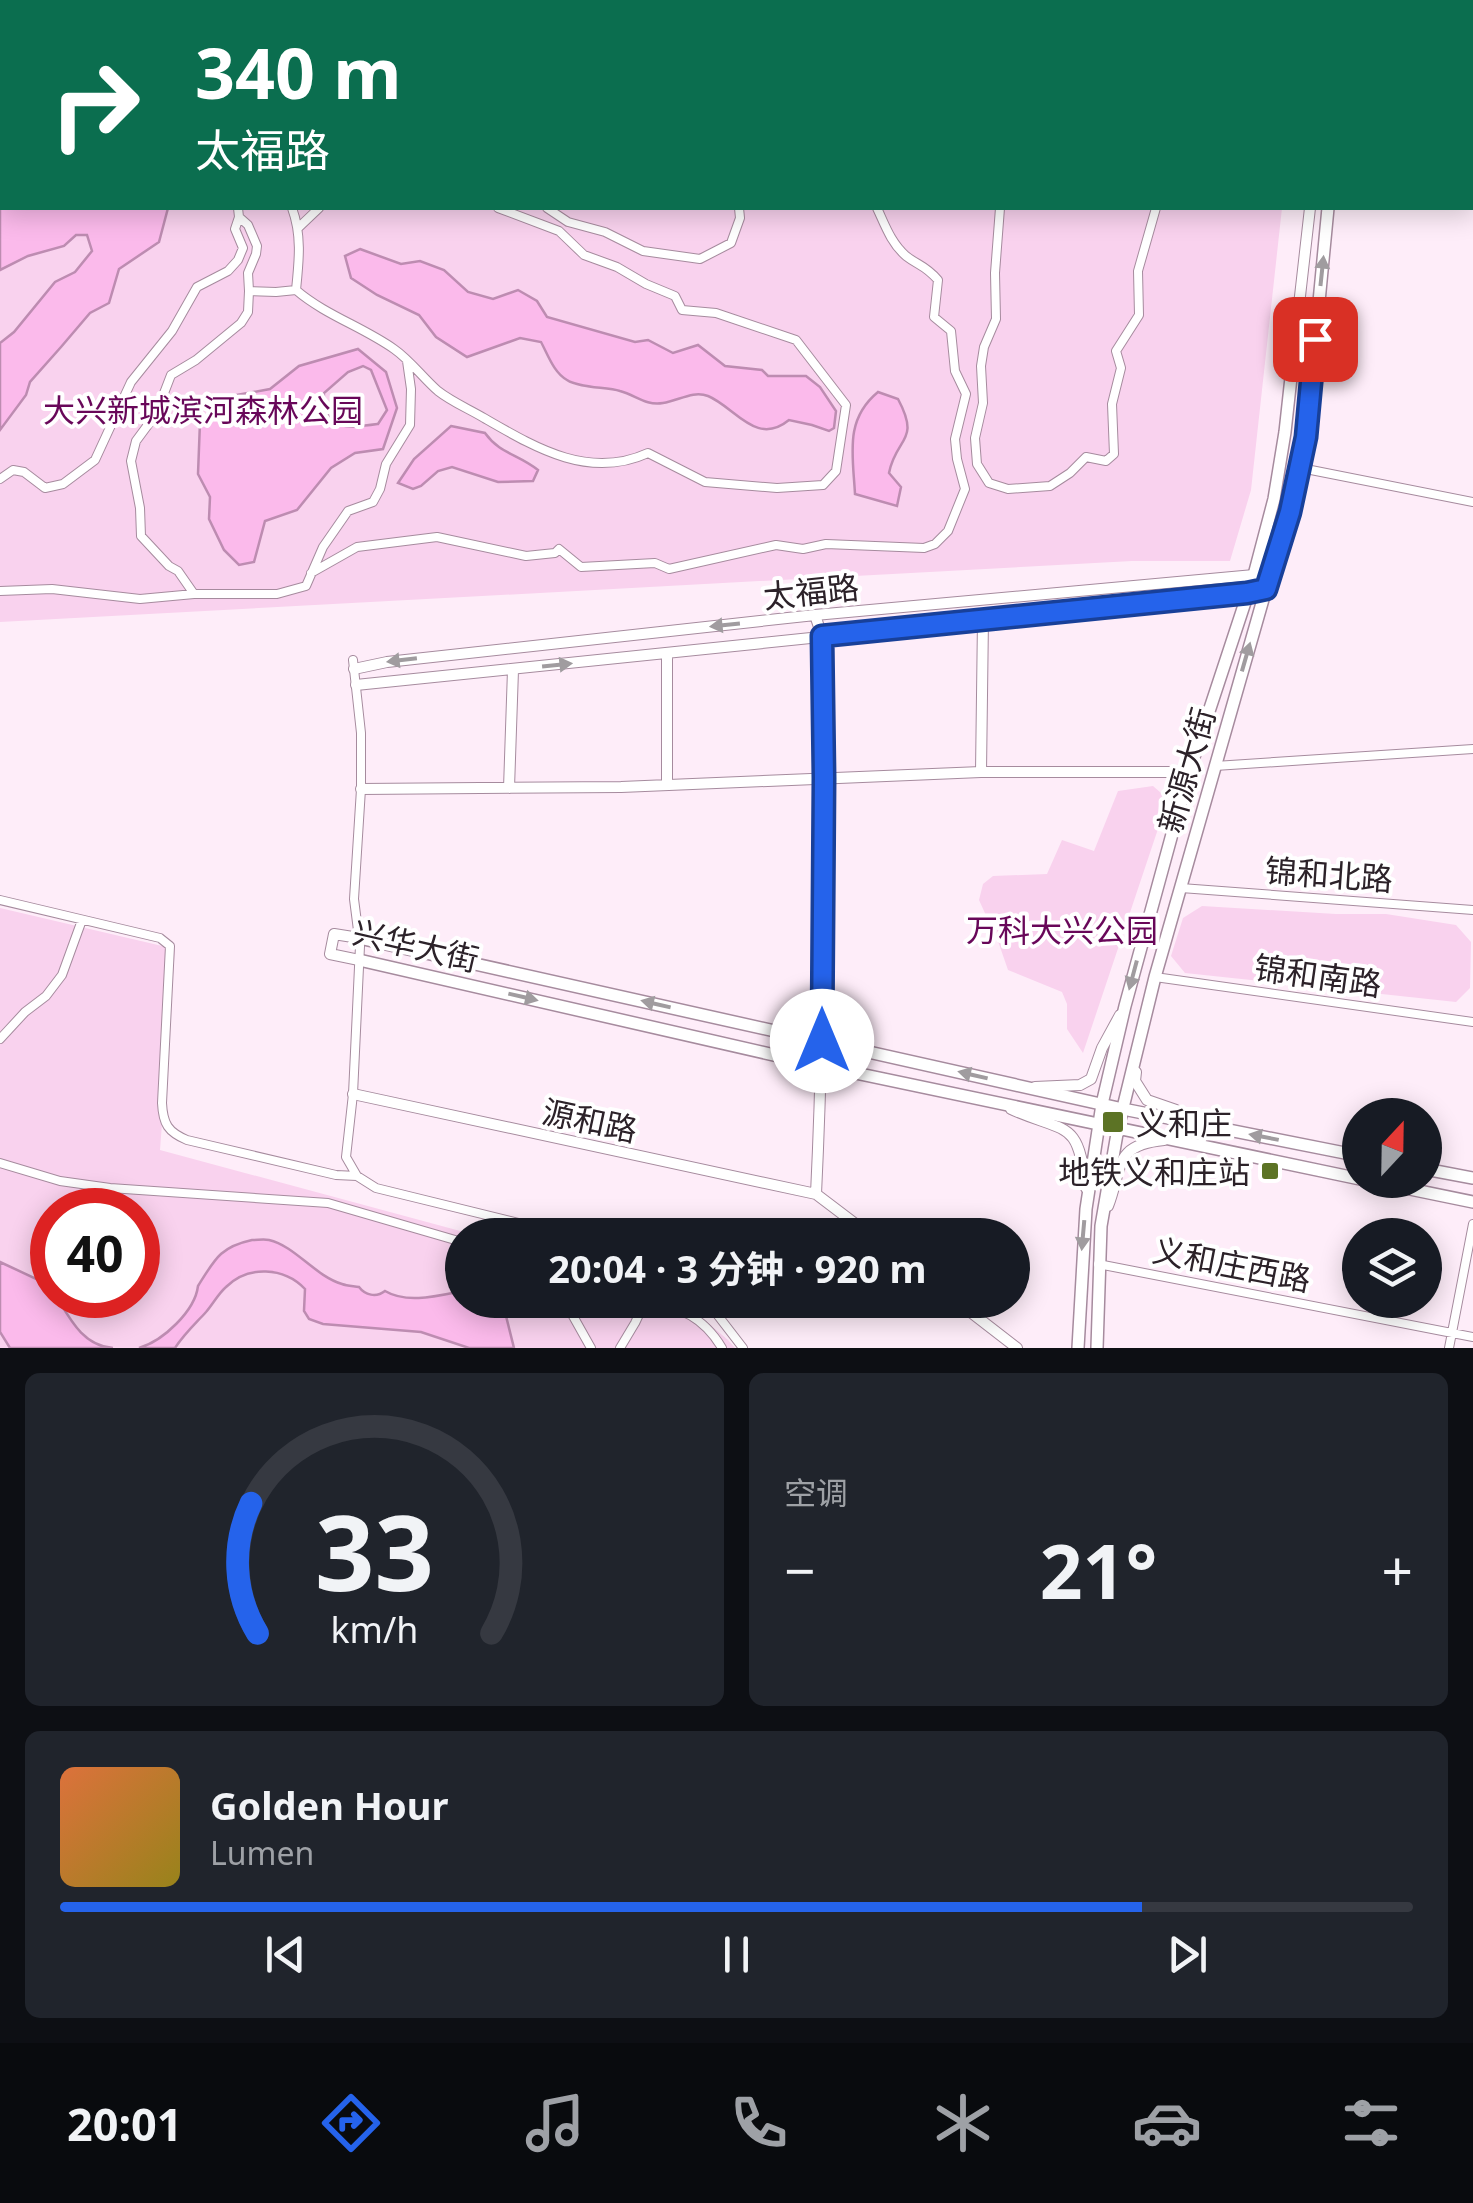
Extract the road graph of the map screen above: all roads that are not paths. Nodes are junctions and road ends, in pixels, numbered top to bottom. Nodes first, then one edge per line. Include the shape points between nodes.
1 (293, 210) edge
2 (317, 210) edge
3 (503, 210) edge
4 (550, 210) edge
5 (739, 210) edge
6 (878, 210) edge
7 (1000, 210) edge
8 (1155, 210) edge
9 (1310, 210) edge
10 (1328, 210) edge
11 (239, 212) edge
12 (299, 227) junction
13 (296, 290) junction
14 (249, 291) junction
15 (1299, 304) joint
16 (406, 361) junction
17 (1301, 463) junction
18 (0, 478) edge
19 (1473, 502) edge
20 (1274, 568) junction
21 (311, 573) junction
22 (1254, 575) junction
23 (1266, 589) junction
24 (0, 591) edge
25 (1247, 593) junction
26 (194, 594) junction
27 (815, 615) junction
28 (982, 619) junction
29 (822, 636) junction
30 (667, 653) junction
31 (353, 665) joint
32 (513, 670) junction
33 (356, 685) junction
34 (1473, 749) edge
35 (1215, 766) junction
36 (982, 772) junction
37 (1189, 772) junction
38 (824, 778) junction
39 (667, 785) junction
40 (509, 788) junction
41 (361, 789) junction
42 (1165, 858) junction
43 (1187, 866) junction
44 (1181, 888) junction
45 (0, 900) edge
46 (1473, 910) edge
47 (82, 920) junction
48 (359, 938) junction
49 (359, 960) junction
50 (1155, 977) junction
51 (1125, 1006) junction
52 (1473, 1022) edge
53 (1140, 1038) junction
54 (0, 1039) edge
55 (822, 1041) junction
56 (822, 1066) junction
57 (1028, 1088) junction
58 (353, 1094) junction
59 (996, 1103) junction
60 (1102, 1104) junction
61 (1123, 1110) junction
62 (1098, 1124) junction
63 (1208, 1127) junction
64 (1118, 1128) junction
65 (1175, 1139) junction
66 (1342, 1153) edge
67 (0, 1163) edge
68 (1442, 1172) edge
69 (1342, 1175) edge
70 (357, 1176) junction
71 (1473, 1178) edge
72 (816, 1194) junction
73 (1087, 1196) junction
74 (1442, 1196) edge
75 (1473, 1202) edge
76 (499, 1218) edge
77 (848, 1218) edge
78 (1473, 1224) edge
79 (1101, 1226) junction
80 (445, 1237) edge
81 (1098, 1264) junction
82 (574, 1318) edge
83 (720, 1318) edge
84 (978, 1318) edge
85 (1452, 1333) junction
86 (1473, 1337) edge
87 (591, 1348) edge
88 (620, 1348) edge
89 (722, 1348) edge
90 (743, 1348) edge
91 (1017, 1348) edge
92 (1078, 1348) edge
93 (1097, 1348) edge
94 (1449, 1348) edge

1 - 12 street
2 - 12 street
3 - 16 street via 560,231 584,255 675,296 682,310 716,313 796,340 846,405 836,471 823,486 777,488 704,482 648,453 615,464 565,460 440,393
4 - 5 street via 643,250 700,259 730,244
6 - 21 street via 893,242 938,280 934,317 950,331 966,394 955,439 965,489 936,544 803,550 776,545 670,569 655,563 581,567 559,549 526,556 437,537 357,546
7 - 8 street via 996,319 984,347 984,403 975,438 976,464 990,483 1008,489 1050,486 1086,457 1106,460 1114,454 1116,351 1139,315 1138,270
9 - 15 main road
17 -> 10 main road, 新源大街
11 - 14 street via 257,246
11 - 18 street via 238,260 197,288 130,382 94,460 64,484 45,488 24,472
12 - 13 street
13 - 14 street
13 - 16 street
14 - 26 street via 242,323 171,375 131,461 141,536
15 - 22 main road via 1274,499
16 - 21 street via 410,425 386,464 374,502 348,511
17 - 19 street
17 - 20 main road, 新源大街
20 - 22 main road, 太福路
20 - 23 main road, 新源大街
21 - 26 street via 306,586 277,594
22 - 25 main road
22 - 27 main road, 太福路
23 - 25 main road, 太福路
35 -> 23 main road, 新源大街
24 - 26 street via 140,599
25 - 28 main road, 太福路
25 - 37 main road
27 - 29 main road
27 -> 31 main road, 太福路
28 - 29 main road, 太福路
28 - 36 main road
29 - 30 main road, 太福路
29 - 38 main road
32 -> 30 main road, 太福路
30 - 39 main road
31 - 33 street
32 - 33 main road, 太福路
32 - 40 main road
33 - 41 street
34 - 35 street
35 - 43 main road, 新源大街
36 - 37 main road
36 - 38 main road
37 - 42 main road
38 - 39 main road
38 - 55 main road
39 - 40 main road
40 - 41 main road
41 - 48 street via 354,900
42 - 43 main road
42 -> 51 main road
43 - 44 main road, 新源大街
44 - 46 street, 锦和北路
44 - 50 main road, 新源大街
45 - 47 street
47 - 54 street via 62,975
47 - 70 street via 170,946 162,1104 168,1129 187,1140
48 - 49 street
48 - 49 main road, 兴华大街 via 334,934 330,954
55 -> 48 main road, 兴华大街
49 -> 56 main road, 兴华大街
49 - 58 street
50 - 52 street, 锦和南路
50 - 53 main road, 新源大街
51 - 57 main road via 1090,1078
51 - 60 main road
53 - 61 main road, 新源大街
53 - 63 main road via 1140,1092
55 - 56 main road
57 -> 55 main road, 兴华大街
56 - 59 main road, 兴华大街
56 - 72 main road
57 - 60 main road, 兴华大街
58 - 70 street via 346,1157
58 - 72 main road, 源和路
59 - 62 main road, 兴华大街
59 - 73 main road via 1073,1136
60 - 61 main road, 兴华大街
60 - 62 main road
61 - 63 main road, 兴华大街
61 - 64 main road, 新源大街
62 - 64 main road, 兴华大街
62 - 73 main road
66 -> 63 main road, 兴华大街
64 - 65 main road, 兴华大街
64 - 79 main road, 新源大街
65 - 69 main road, 兴华大街
65 - 79 main road via 1146,1142 1123,1157
67 - 80 street via 110,1188 328,1204
68 - 71 main road
70 - 76 street via 376,1188
72 - 77 main road
73 -> 92 main road
74 - 75 main road, 兴华大街
78 - 85 street
79 - 81 main road, 新源大街
81 - 85 street, 义和庄西路
81 - 93 main road, 新源大街
82 - 87 street
83 - 90 street
84 - 91 main road
85 - 86 street, 义和庄西路
85 - 94 street
88 - 89 street via 642,1306 662,1304 682,1310

